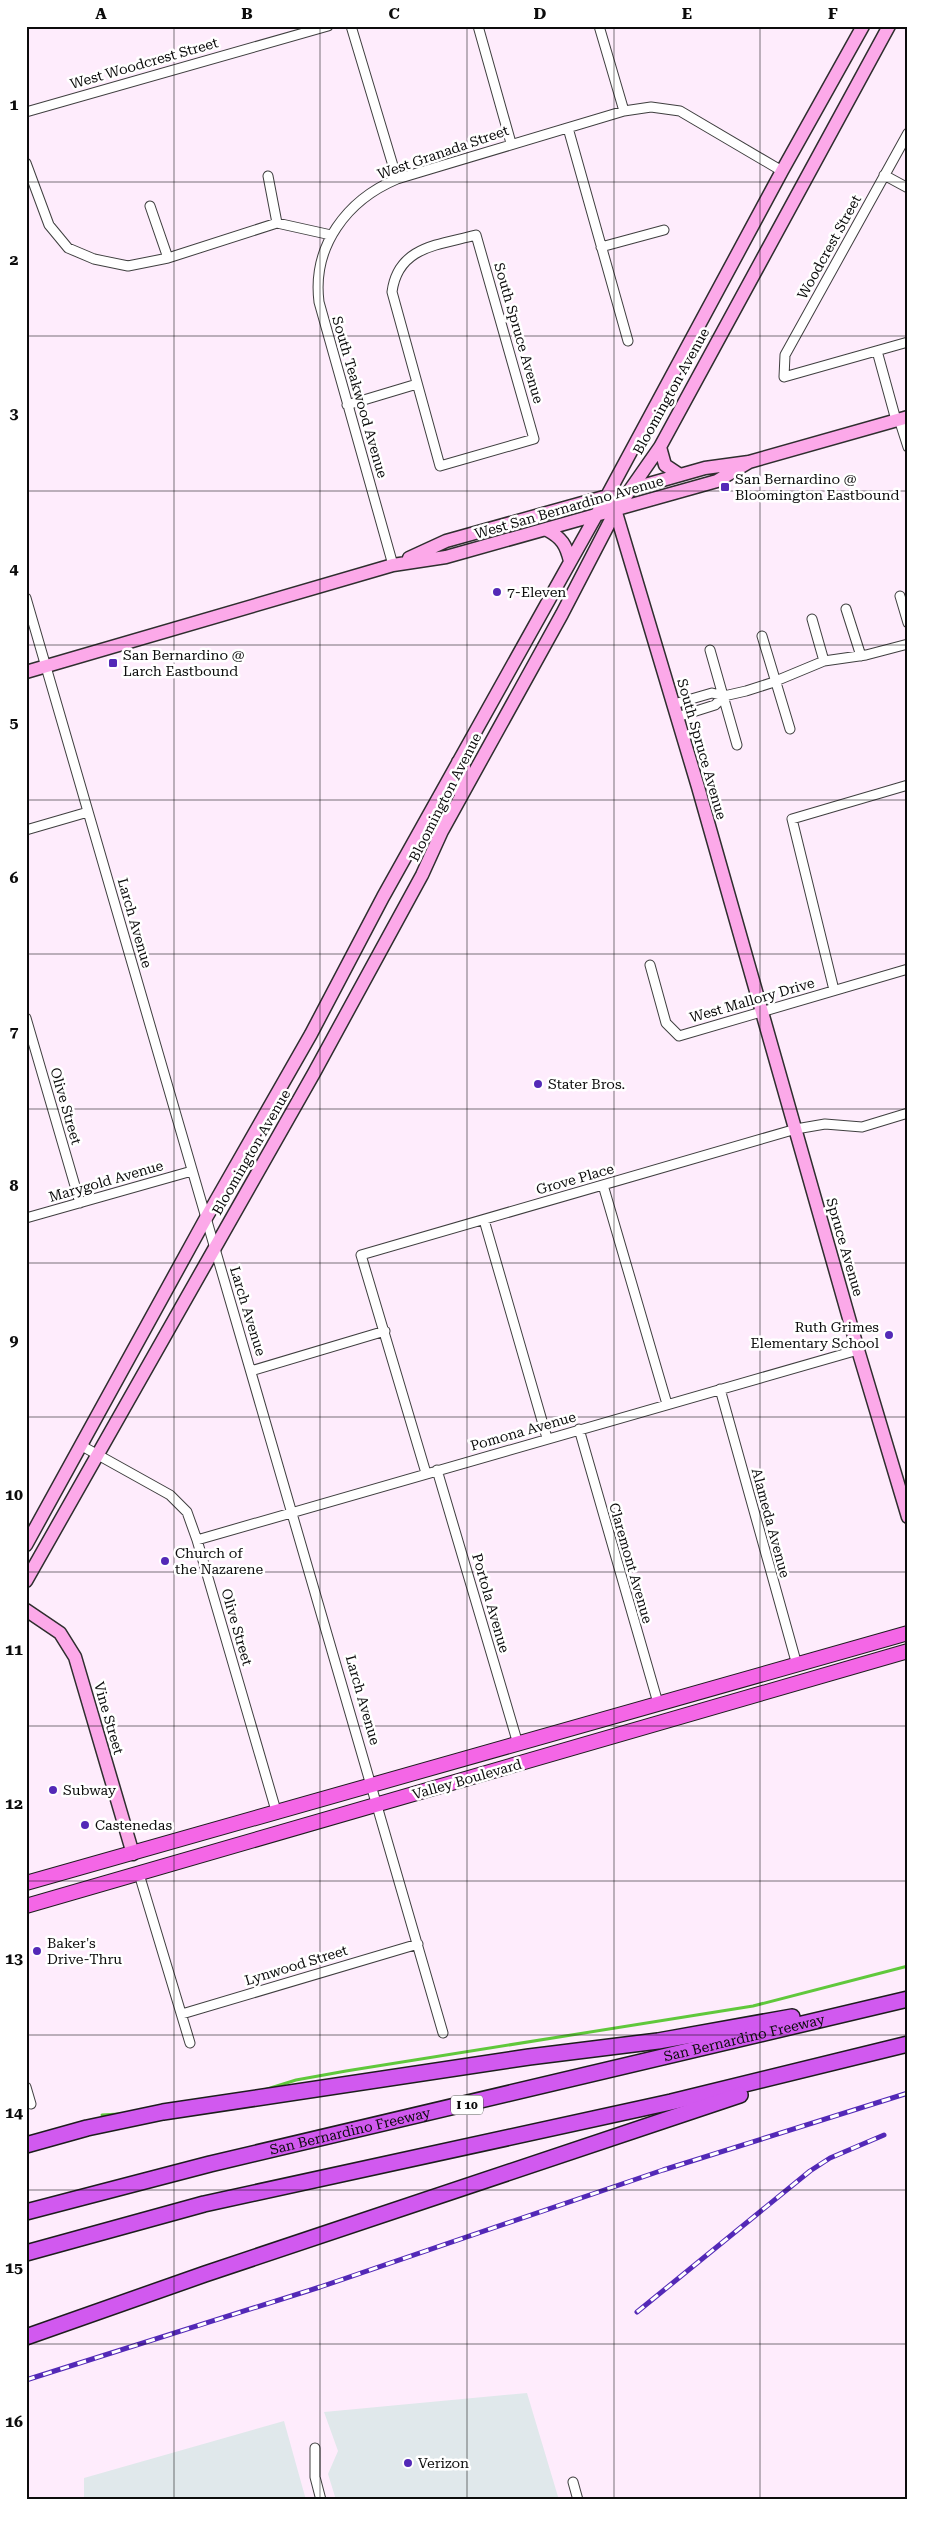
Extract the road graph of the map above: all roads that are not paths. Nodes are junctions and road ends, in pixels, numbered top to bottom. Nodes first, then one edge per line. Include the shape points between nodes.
1 (328, 26) edge
2 (351, 26) edge
3 (478, 26) edge
4 (599, 26) edge
5 (863, 26) edge
6 (889, 26) edge
7 (624, 111) junction
8 (26, 112) edge
9 (568, 128) junction
10 (908, 133) edge
11 (511, 143) junction
12 (26, 163) edge
13 (782, 171) junction
14 (884, 175) junction
15 (268, 176) dead end
16 (397, 179) junction
17 (908, 188) edge
18 (150, 206) dead end
19 (277, 223) junction
20 (664, 230) dead end
21 (331, 235) junction
22 (601, 247) junction
23 (168, 258) junction
24 (628, 341) dead end
25 (908, 342) edge
26 (877, 351) junction
27 (417, 384) junction
28 (347, 405) junction
29 (901, 419) edge
30 (660, 447) junction
31 (908, 447) edge
32 (749, 462) junction
33 (680, 476) junction
34 (632, 488) junction
35 (607, 496) junction
36 (616, 510) junction
37 (594, 516) junction
38 (547, 530) junction
39 (570, 561) junction
40 (393, 565) junction
41 (900, 596) dead end
42 (26, 598) edge
43 (846, 608) dead end
44 (812, 619) dead end
45 (908, 624) edge
46 (762, 636) dead end
47 (908, 644) edge
48 (710, 650) dead end
49 (861, 656) junction
50 (824, 660) junction
51 (46, 666) junction
52 (26, 672) edge
53 (774, 682) junction
54 (724, 696) junction
55 (676, 710) junction
56 (790, 729) dead end
57 (737, 745) dead end
58 (458, 762) junction
59 (908, 785) edge
60 (88, 812) junction
61 (26, 830) edge
62 (442, 831) junction
63 (650, 965) dead end
64 (344, 969) junction
65 (908, 969) edge
66 (363, 980) junction
67 (834, 990) junction
68 (762, 1013) junction
69 (26, 1018) edge
70 (908, 1113) edge
71 (796, 1129) junction
72 (192, 1171) junction
73 (603, 1185) junction
74 (80, 1203) junction
75 (26, 1218) edge
76 (206, 1218) junction
77 (484, 1220) junction
78 (214, 1246) junction
79 (385, 1331) junction
80 (858, 1350) junction
81 (251, 1372) junction
82 (720, 1389) junction
83 (667, 1404) junction
84 (578, 1430) junction
85 (547, 1438) junction
86 (82, 1446) junction
87 (98, 1456) junction
88 (437, 1470) junction
89 (426, 1473) junction
90 (293, 1511) junction
91 (908, 1517) edge
92 (197, 1540) junction
93 (26, 1545) edge
94 (26, 1581) edge
95 (26, 1610) edge
96 (908, 1633) edge
97 (908, 1651) edge
98 (797, 1665) junction
99 (658, 1704) junction
100 (518, 1744) junction
101 (373, 1786) junction
102 (378, 1804) junction
103 (277, 1814) junction
104 (133, 1854) junction
105 (139, 1874) junction
106 (26, 1884) edge
107 (26, 1906) edge
108 (418, 1944) junction
109 (908, 1993) edge
110 (908, 1999) edge
111 (182, 2014) junction
112 (443, 2033) dead end
113 (190, 2043) dead end
114 (908, 2044) edge
115 (818, 2068) junction
116 (26, 2087) edge
117 (31, 2104) dead end
118 (26, 2145) edge
119 (26, 2212) edge
120 (26, 2253) edge
121 (26, 2337) edge
122 (315, 2448) dead end
123 (573, 2482) dead end
124 (321, 2500) edge
125 (578, 2500) edge

1 - 8 street, West Woodcrest Street
2 - 16 street
3 - 11 street
4 - 7 street
5 - 13 main road, Bloomington Avenue
6 - 30 main road, Bloomington Avenue
7 - 9 street, West Granada Street
7 - 13 street, West Granada Street via 651,107 680,111
9 - 11 street, West Granada Street
9 - 22 street
10 - 14 street, Woodcrest Street
11 - 16 street, West Granada Street
12 - 23 street via 48,225 68,248 94,259 128,266
13 - 35 main road, Bloomington Avenue
14 - 17 street
14 - 26 street, Woodcrest Street via 785,355 784,377
15 - 19 street
16 - 21 street, West Granada Street via 360,199
18 - 23 street
19 - 21 street
19 - 23 street
20 - 22 street
21 - 28 street, South Teakwood Avenue via 320,267 318,297
22 - 24 street
25 - 26 street
26 - 29 street
27 - 27 street, South Spruce Avenue via 440,466 534,439 476,234 411,255 393,282 392,292
27 - 28 street
28 - 40 street, South Teakwood Avenue
29 - 31 street
29 - 32 main road, West San Bernardino Avenue
30 - 33 main road via 665,465
30 - 34 main road, Bloomington Avenue
32 - 33 main road, West San Bernardino Avenue via 706,468
32 - 36 main road, West San Bernardino Avenue via 716,481
33 - 34 main road, West San Bernardino Avenue
34 - 35 main road, West San Bernardino Avenue
34 - 36 main road, Bloomington Avenue
35 - 36 main road, South Spruce Avenue
35 - 37 main road, Bloomington Avenue
35 - 40 main road, West San Bernardino Avenue via 446,541
36 - 37 main road, West San Bernardino Avenue
36 - 55 main road, South Spruce Avenue
36 - 62 main road, Bloomington Avenue
37 - 38 main road, West San Bernardino Avenue
37 - 39 main road, Bloomington Avenue
38 - 39 main road via 566,544
38 - 40 main road, West San Bernardino Avenue via 446,557
39 - 58 main road, Bloomington Avenue
40 - 51 main road, West San Bernardino Avenue
41 - 45 street
42 - 51 street, Larch Avenue
43 - 49 street
44 - 50 street
46 - 53 street
47 - 49 street
48 - 54 street
49 - 50 street
50 - 53 street
51 - 52 main road, West San Bernardino Avenue
51 - 60 street, Larch Avenue
53 - 54 street
53 - 56 street
54 - 55 street via 716,704
54 - 55 street via 712,693
54 - 57 street
55 - 68 main road, South Spruce Avenue
58 - 62 main road via 464,766 464,772 448,804
58 - 64 main road, Bloomington Avenue
59 - 67 street via 792,819
60 - 61 street
60 - 72 street, Larch Avenue
62 - 66 main road, Bloomington Avenue via 422,875
63 - 68 street, West Mallory Drive via 666,1023 679,1036
64 - 66 main road
64 - 76 main road, Bloomington Avenue via 311,1034
65 - 67 street, West Mallory Drive
66 - 78 main road, Bloomington Avenue via 314,1073
67 - 68 street, West Mallory Drive
68 - 71 main road, Spruce Avenue
69 - 74 street, Olive Street
70 - 71 street, Grove Place via 862,1127 825,1124
71 - 73 street, Grove Place
71 - 80 main road, Spruce Avenue
72 - 74 street, Marygold Avenue
72 - 76 street, Larch Avenue
73 - 77 street, Grove Place
73 - 83 street
74 - 75 street, Marygold Avenue
76 - 78 street, Larch Avenue
76 - 86 main road, Bloomington Avenue
77 - 79 street, Grove Place via 361,1255
77 - 85 street
78 - 81 street, Larch Avenue
78 - 87 main road, Bloomington Avenue
79 - 81 street
79 - 89 street
80 - 82 street, Pomona Avenue
80 - 91 main road, Spruce Avenue
81 - 90 street, Larch Avenue
82 - 83 street, Pomona Avenue
82 - 98 street, Alameda Avenue
83 - 84 street, Pomona Avenue
84 - 85 street, Pomona Avenue
84 - 99 street, Claremont Avenue
85 - 88 street, Pomona Avenue
86 - 87 street, Olive Street
86 - 93 main road, Bloomington Avenue
87 - 92 street, Olive Street via 170,1495 187,1512
87 - 94 main road, Bloomington Avenue
88 - 89 street, Pomona Avenue
88 - 100 street, Portola Avenue
89 - 90 street, Pomona Avenue
90 - 92 street, Pomona Avenue
90 - 101 street, Larch Avenue
92 - 103 street, Olive Street
95 - 104 main road, Vine Street via 60,1632 75,1657
96 - 98 main road, Valley Boulevard
97 - 102 main road, Valley Boulevard
98 - 99 main road, Valley Boulevard
99 - 100 main road, Valley Boulevard
100 - 101 main road, Valley Boulevard
101 - 102 street, Larch Avenue
101 - 103 main road, Valley Boulevard
102 - 105 main road, Valley Boulevard
102 - 108 street, Larch Avenue
103 - 104 main road, Valley Boulevard
104 - 106 main road, Valley Boulevard
105 - 107 main road, Valley Boulevard
105 - 111 street
108 - 111 street, Lynwood Street
108 - 112 street, Larch Avenue
109 - 118 highway via 658,2041 162,2112
110 - 119 highway, San Bernardino Freeway / I 10 via 210,2164
111 - 113 street
114 - 115 highway
115 - 120 highway via 204,2204
115 - 121 highway
116 - 117 street
122 - 124 street via 315,2476
123 - 125 street

